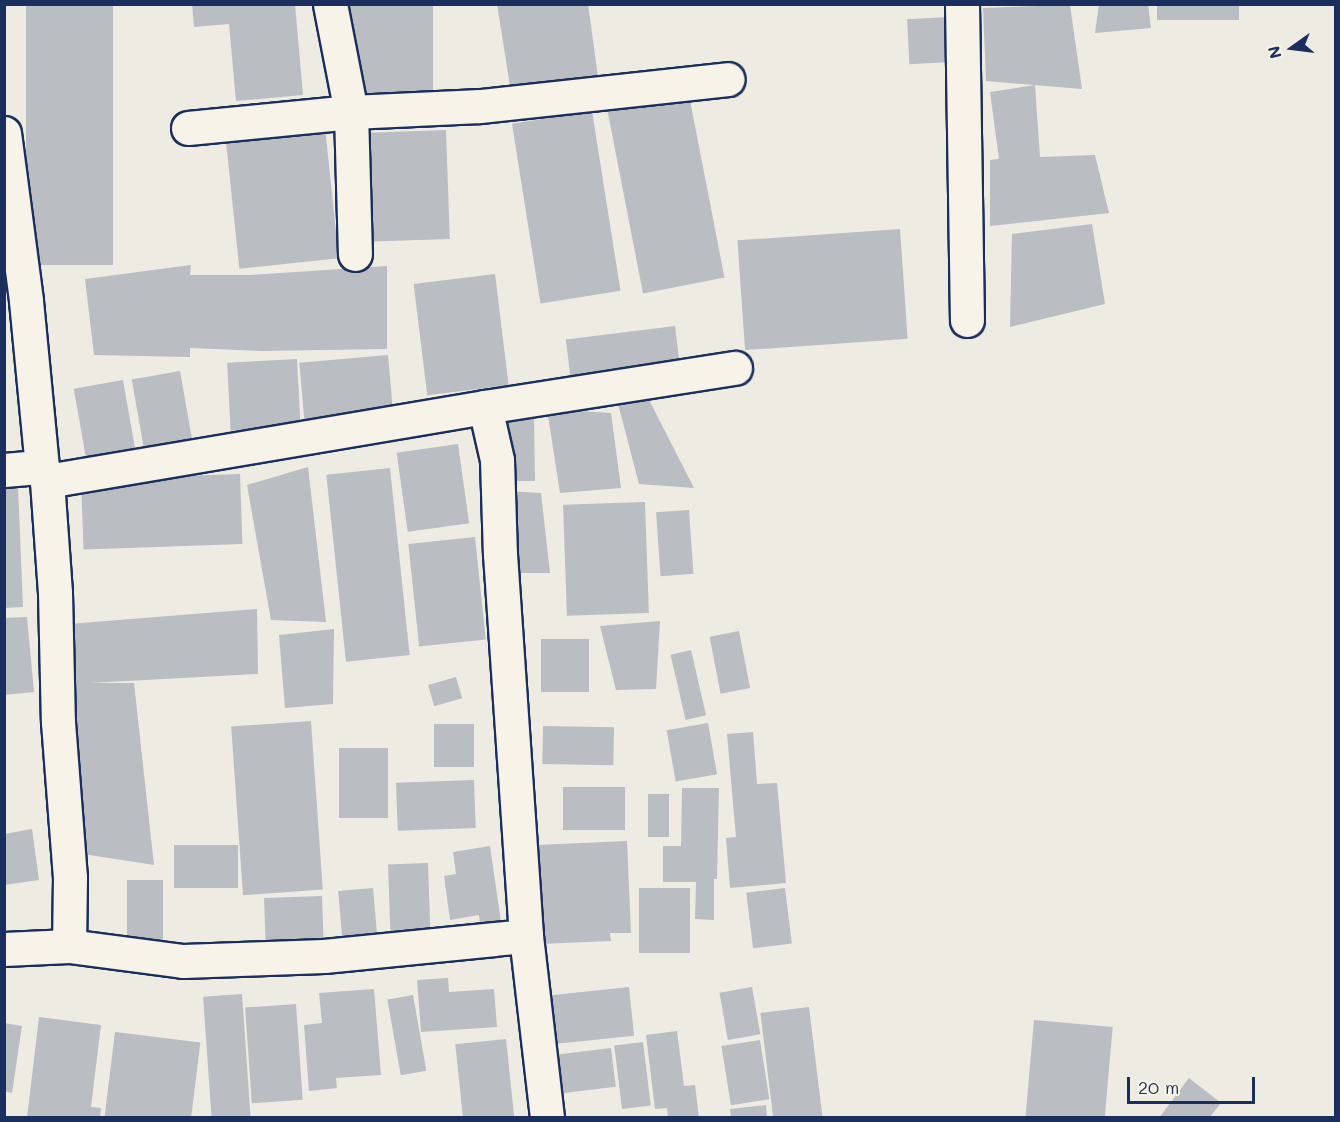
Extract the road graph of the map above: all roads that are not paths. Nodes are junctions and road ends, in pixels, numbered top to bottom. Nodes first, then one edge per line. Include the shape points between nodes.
1 (330, 4) edge
2 (962, 4) edge
3 (728, 79) dead end
4 (351, 112) junction
5 (188, 129) dead end
6 (4, 133) edge
7 (355, 254) dead end
8 (967, 320) dead end
9 (735, 368) dead end
10 (485, 406) junction
11 (4, 470) edge
12 (44, 474) junction
13 (526, 936) junction
14 (69, 946) junction
15 (4, 949) edge
16 (547, 1118) edge

1 - 4 street
2 - 8 street
3 - 4 street via 480,106
4 - 5 street
4 - 7 street
6 - 12 street
9 - 10 street
10 - 12 street
10 - 13 street via 497,460
11 - 12 street
12 - 14 street via 55,592 58,722 70,877
13 - 14 street via 324,956 183,961
13 - 16 street
14 - 15 street

